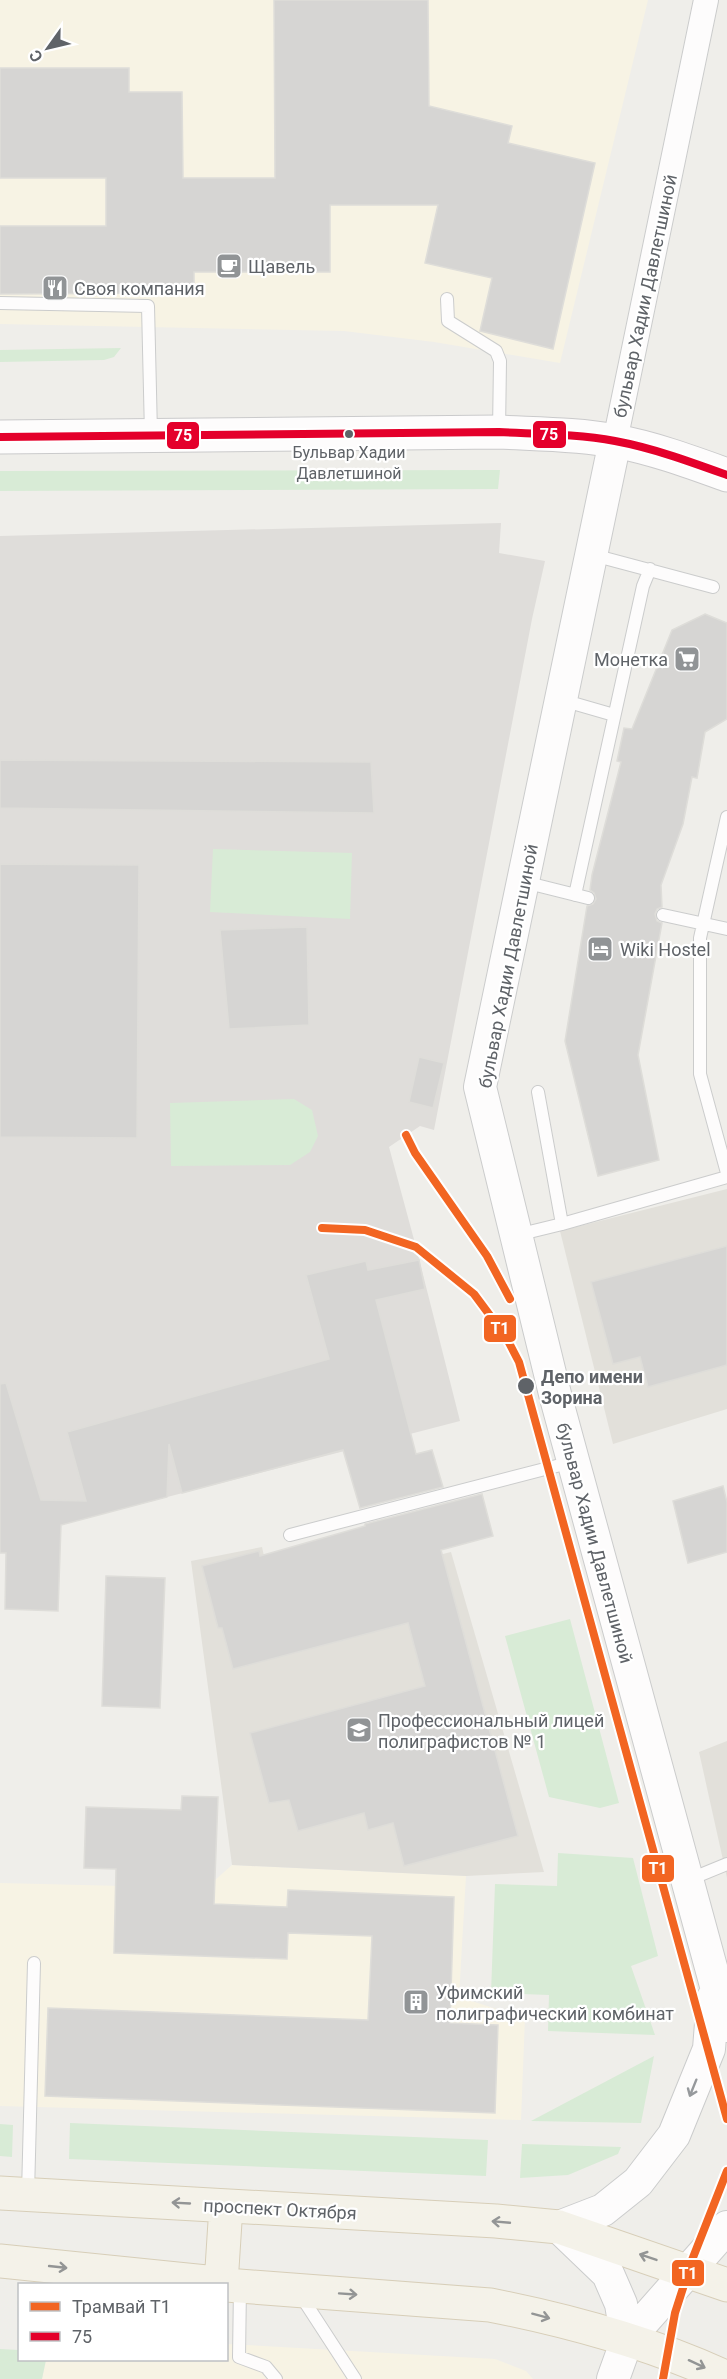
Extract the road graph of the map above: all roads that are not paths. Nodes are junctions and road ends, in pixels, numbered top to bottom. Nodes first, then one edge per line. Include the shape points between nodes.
1 (706, 0) edge
2 (447, 299) dead end
3 (0, 303) edge
4 (499, 432) junction
5 (150, 434) junction
6 (0, 437) edge
7 (615, 441) junction
8 (727, 475) edge
9 (593, 555) junction
10 (650, 568) junction
11 (713, 587) dead end
12 (562, 700) junction
13 (614, 715) junction
14 (727, 817) edge
15 (524, 882) junction
16 (575, 895) junction
17 (588, 898) dead end
18 (663, 915) dead end
19 (704, 922) junction
20 (727, 929) edge
21 (538, 1092) dead end
22 (725, 1159) edge
23 (727, 1175) edge
24 (562, 1224) junction
25 (516, 1235) junction
26 (573, 1462) junction
27 (290, 1535) dead end
28 (727, 1864) edge
29 (687, 1880) junction
30 (34, 1963) dead end
31 (713, 1970) junction
32 (727, 2026) edge
33 (14, 2194) edge
34 (226, 2206) junction
35 (559, 2227) junction
36 (727, 2227) edge
37 (0, 2261) edge
38 (689, 2271) junction
39 (209, 2283) edge
40 (228, 2283) edge
41 (228, 2285) edge
42 (727, 2285) edge
43 (297, 2290) junction
44 (627, 2340) junction
45 (727, 2378) edge
46 (276, 2379) edge
47 (355, 2379) edge
48 (613, 2379) edge

1 - 7 street, бульвар Хадии Давлетшиной
2 - 4 lane via 448,321 496,351 500,361
3 - 5 lane via 148,306
4 - 5 main road
4 - 7 main road
5 - 6 main road
7 - 8 main road
7 - 9 street, бульвар Хадии Давлетшиной
9 - 10 lane
9 - 12 street, бульвар Хадии Давлетшиной
10 - 11 lane
10 - 13 lane
12 - 13 lane
12 - 15 street, бульвар Хадии Давлетшиной
13 - 16 lane
14 - 19 lane
15 - 16 lane
15 - 25 street, бульвар Хадии Давлетшиной via 480,1087
16 - 17 lane
18 - 19 lane
19 - 20 lane
19 - 22 lane via 700,938 700,1074
21 - 24 lane
22 - 23 lane
23 - 24 lane
24 - 25 lane
25 - 26 street, бульвар Хадии Давлетшиной
26 - 27 lane
26 - 29 street, бульвар Хадии Давлетшиной
28 - 29 lane
29 - 31 street, бульвар Хадии Давлетшиной
30 - 33 lane
31 - 32 street, бульвар Хадии Давлетшиной
31 -> 35 street via 709,2049 674,2135 639,2182 603,2210
34 -> 33 main road, проспект Октября
35 -> 34 main road, проспект Октября
34 - 40 main road
38 -> 35 main road, проспект Октября
35 - 44 street via 608,2274 621,2304
36 - 38 street
37 -> 39 main road
38 - 42 main road, проспект Октября
38 - 44 street
41 - 43 main road
41 - 46 lane via 240,2357 266,2367
43 -> 44 main road via 490,2305
43 - 47 lane
44 -> 45 main road via 682,2357
44 - 48 street

